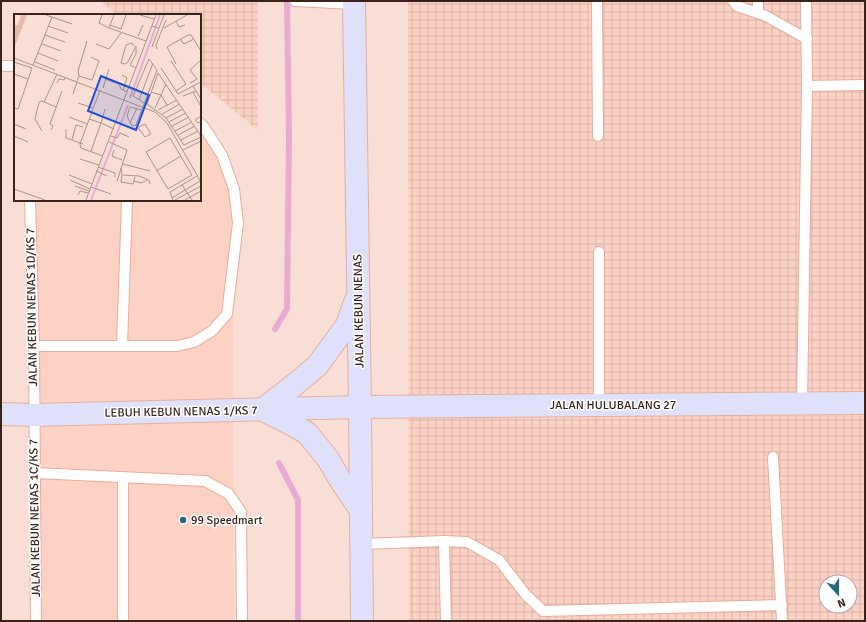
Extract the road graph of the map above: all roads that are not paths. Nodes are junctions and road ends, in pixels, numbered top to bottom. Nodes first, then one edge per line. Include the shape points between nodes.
1 (295, 1) edge
2 (300, 1) edge
3 (598, 1) edge
4 (733, 1) edge
5 (758, 1) edge
6 (806, 1) edge
7 (354, 2) edge
8 (758, 13) junction
9 (807, 39) junction
10 (1, 66) edge
11 (14, 66) edge
12 (865, 85) edge
13 (807, 86) junction
14 (201, 124) edge
15 (598, 136) dead end
16 (30, 201) edge
17 (127, 201) edge
18 (599, 252) dead end
19 (358, 292) junction
20 (34, 346) junction
21 (122, 346) junction
22 (865, 403) edge
23 (802, 404) junction
24 (599, 405) junction
25 (360, 407) junction
26 (275, 409) junction
27 (1, 414) edge
28 (34, 415) junction
29 (773, 457) dead end
30 (35, 473) junction
31 (123, 477) junction
32 (361, 512) junction
33 (444, 541) junction
34 (362, 544) junction
35 (782, 604) junction
36 (36, 621) edge
37 (123, 621) edge
38 (242, 621) edge
39 (362, 621) edge
40 (446, 621) edge
41 (782, 621) edge

1 - 2 lane
2 - 7 lane
3 - 15 lane
4 - 8 lane via 737,6
5 - 8 lane
6 - 9 lane
7 - 19 street, JALAN KEBUN NENAS
8 - 9 lane
9 - 13 lane
10 - 11 lane
12 - 13 lane
13 - 23 lane
14 - 21 lane via 222,155 234,189 238,224 227,314 212,331 194,342 177,346
16 - 20 lane, JALAN KEBUN NENAS 1D/KS 7
17 - 21 lane
18 - 24 lane
19 - 25 street, JALAN KEBUN NENAS
19 - 26 street via 347,325 317,366 293,386
20 - 21 lane
20 - 28 lane, JALAN KEBUN NENAS 1D/KS 7
22 - 23 street, JALAN HULUBALANG 27
23 - 24 street, JALAN HULUBALANG 27
24 - 25 street, JALAN HULUBALANG 27
25 - 26 street, LEBUH KEBUN NENAS 1/KS 7
25 - 32 street, JALAN KEBUN NENAS
26 - 28 street, LEBUH KEBUN NENAS 1/KS 7
26 - 32 street via 308,433 328,459
27 - 28 street, LEBUH KEBUN NENAS 1/KS 7
28 - 30 lane, JALAN KEBUN NENAS 1C/KS 7
29 - 35 lane
30 - 31 lane
30 - 36 lane, JALAN KEBUN NENAS 1C/KS 7
31 - 37 lane
31 - 38 lane via 204,482 229,494 241,512
32 - 34 street, JALAN KEBUN NENAS
33 - 34 lane
33 - 35 lane via 467,542 499,560 526,596 543,612
33 - 40 lane
34 - 39 street, JALAN KEBUN NENAS
35 - 41 lane

